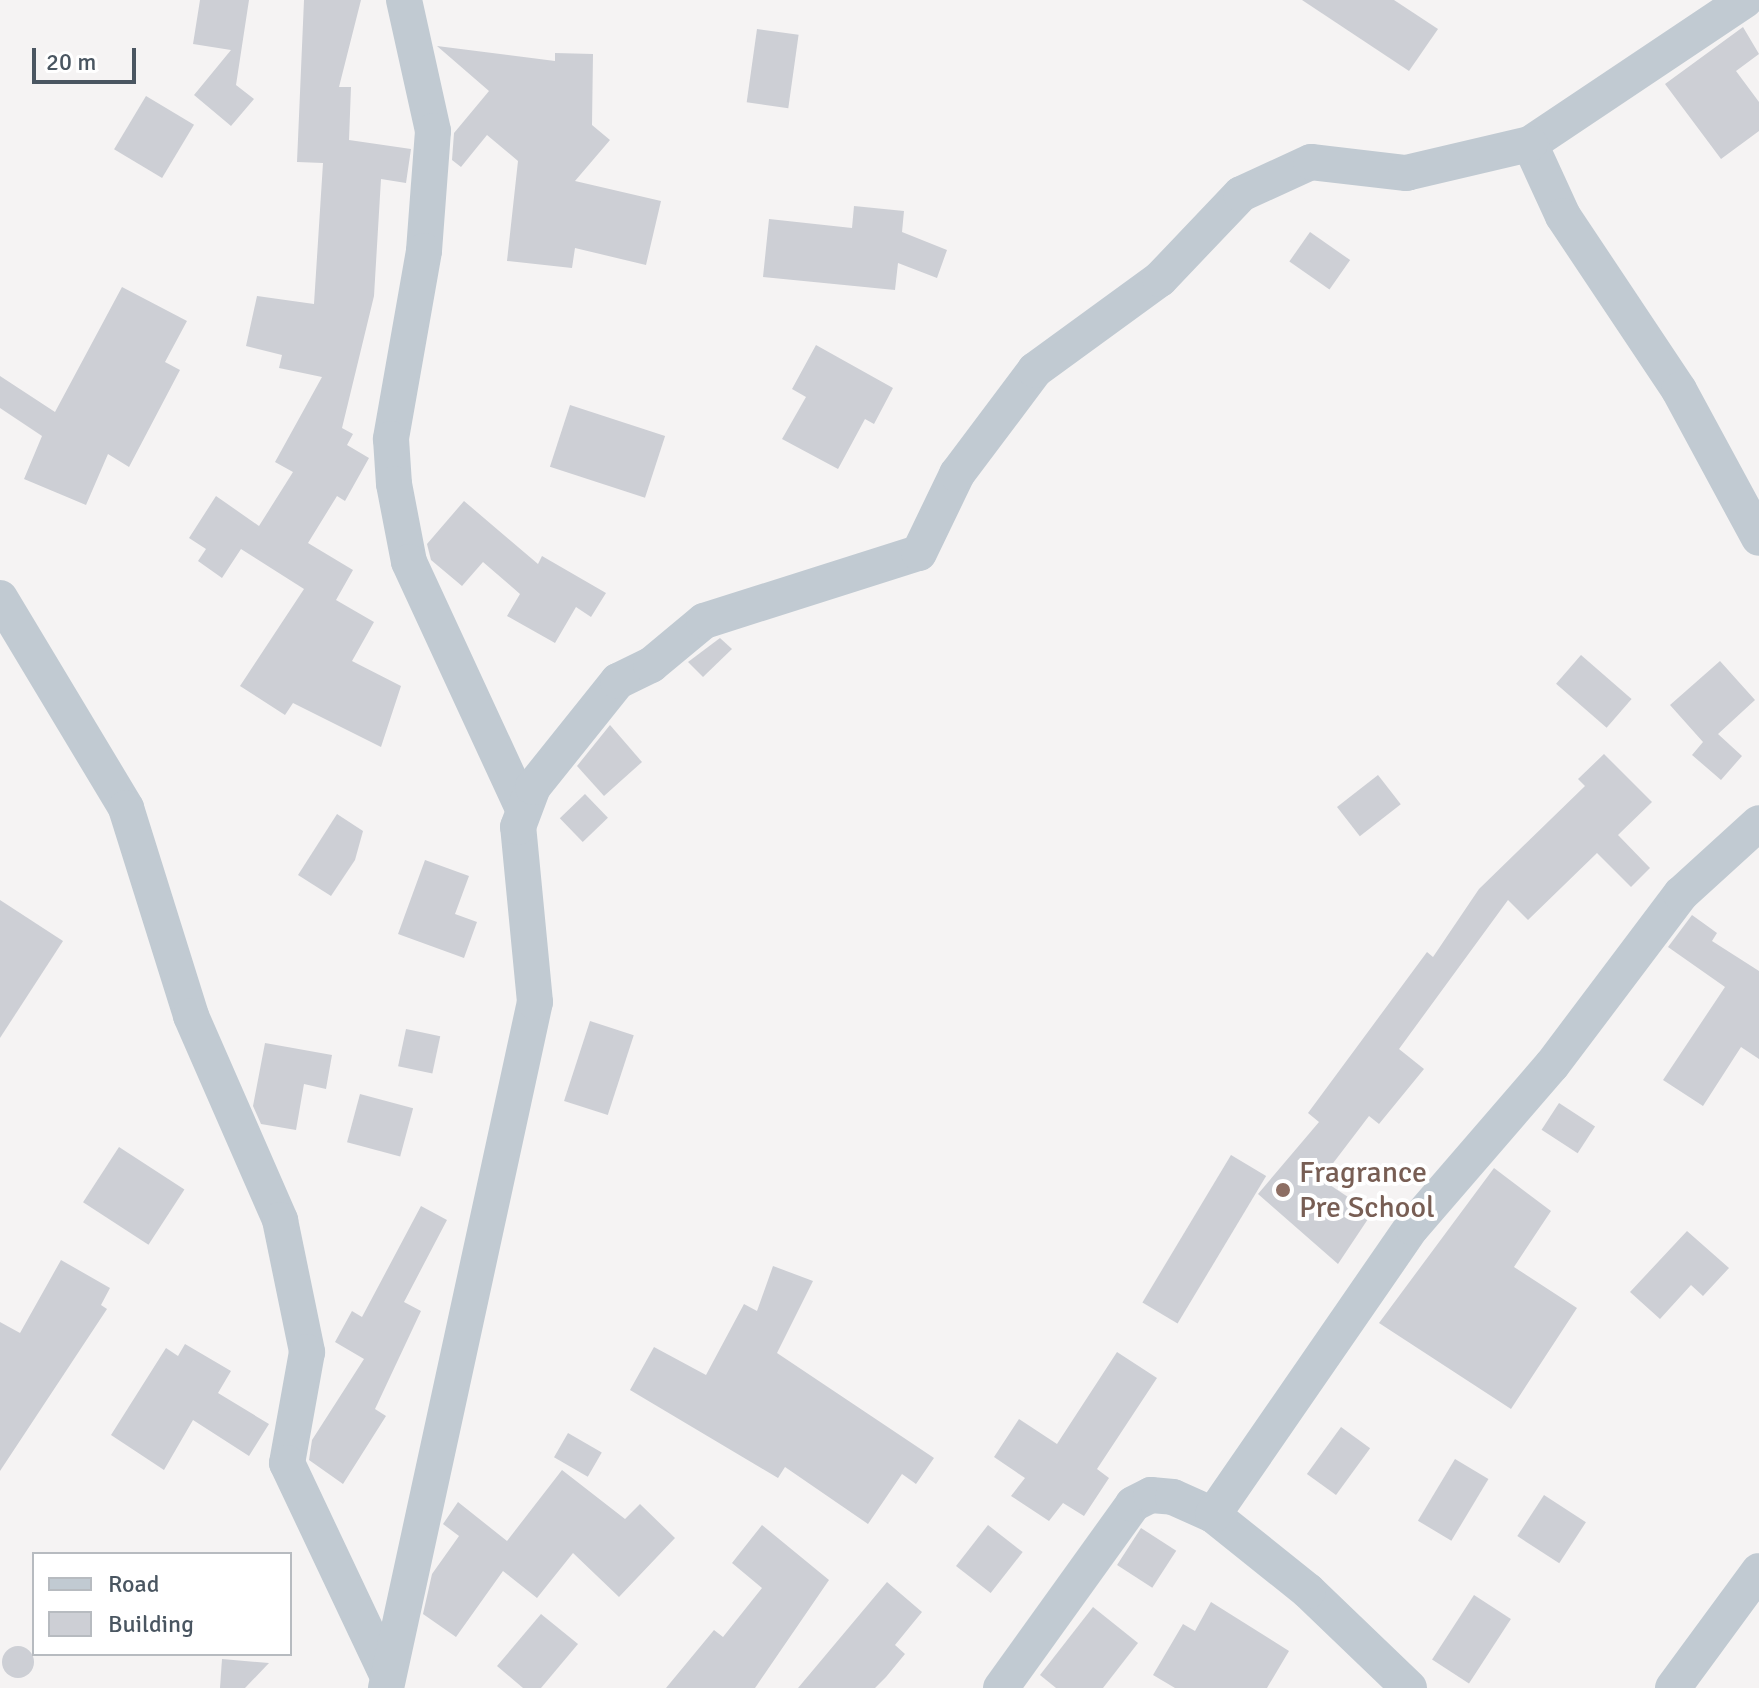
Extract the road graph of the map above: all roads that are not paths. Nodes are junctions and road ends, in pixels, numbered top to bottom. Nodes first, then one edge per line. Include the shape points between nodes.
1 (404, 0) edge
2 (1745, 0) edge
3 (1530, 144) junction
4 (1759, 538) edge
5 (0, 598) edge
6 (522, 806) junction
7 (1759, 823) edge
8 (1213, 1515) junction
9 (1759, 1571) edge
10 (386, 1680) edge
11 (1001, 1688) edge
12 (1409, 1688) edge
13 (1673, 1688) edge

1 - 6 street via 433,131 424,251 391,439 394,484 409,562
2 - 3 street
3 - 4 street via 1563,216 1679,390
3 - 6 street via 1406,173 1311,162 1241,194 1160,279 1035,370 957,474 919,553 704,621 651,665 618,681
5 - 10 street via 132,823 191,1016 280,1220 307,1352 287,1463
6 - 10 street via 518,827 535,1002
7 - 8 street via 1681,894 1552,1065 1412,1227
8 - 11 street via 1173,1497 1151,1495 1133,1504
8 - 12 street via 1308,1591
9 - 13 street

